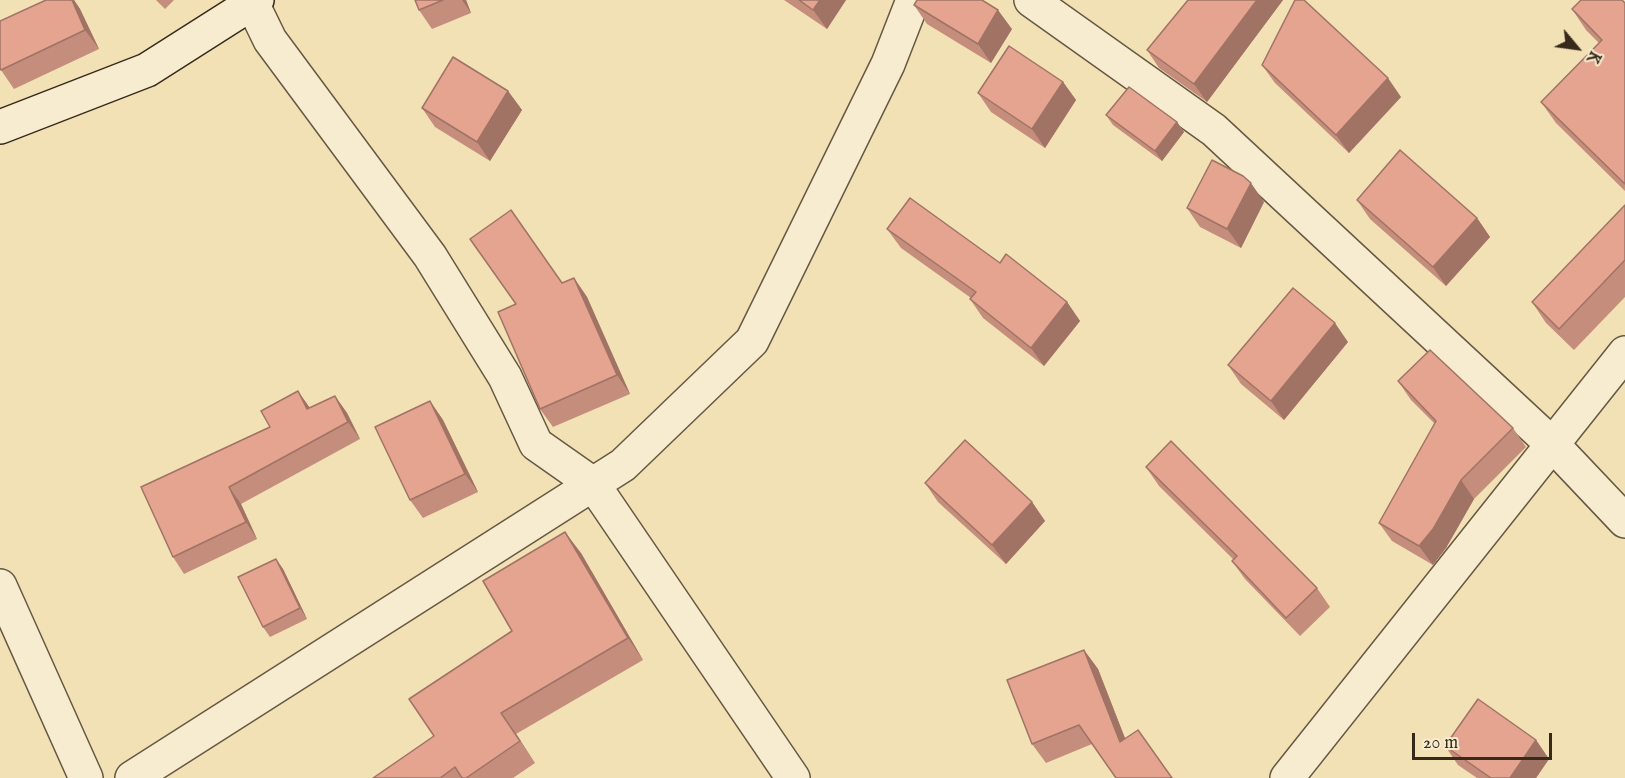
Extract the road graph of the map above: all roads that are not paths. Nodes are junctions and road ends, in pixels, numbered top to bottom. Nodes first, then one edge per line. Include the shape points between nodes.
1 (913, 0) edge
2 (1031, 0) edge
3 (254, 2) edge
4 (0, 127) edge
5 (1625, 352) edge
6 (1553, 445) junction
7 (593, 484) junction
8 (1625, 521) edge
9 (0, 586) edge
10 (86, 778) edge
11 (132, 778) edge
12 (794, 778) edge
13 (1287, 778) edge

1 - 7 street via 888,64 752,340 623,465
2 - 6 street via 1214,130
3 - 4 street via 147,70
3 - 7 street via 270,39 430,256 505,377 536,444
5 - 6 street
6 - 8 street
6 - 13 street
7 - 11 street
7 - 12 street
9 - 10 street

